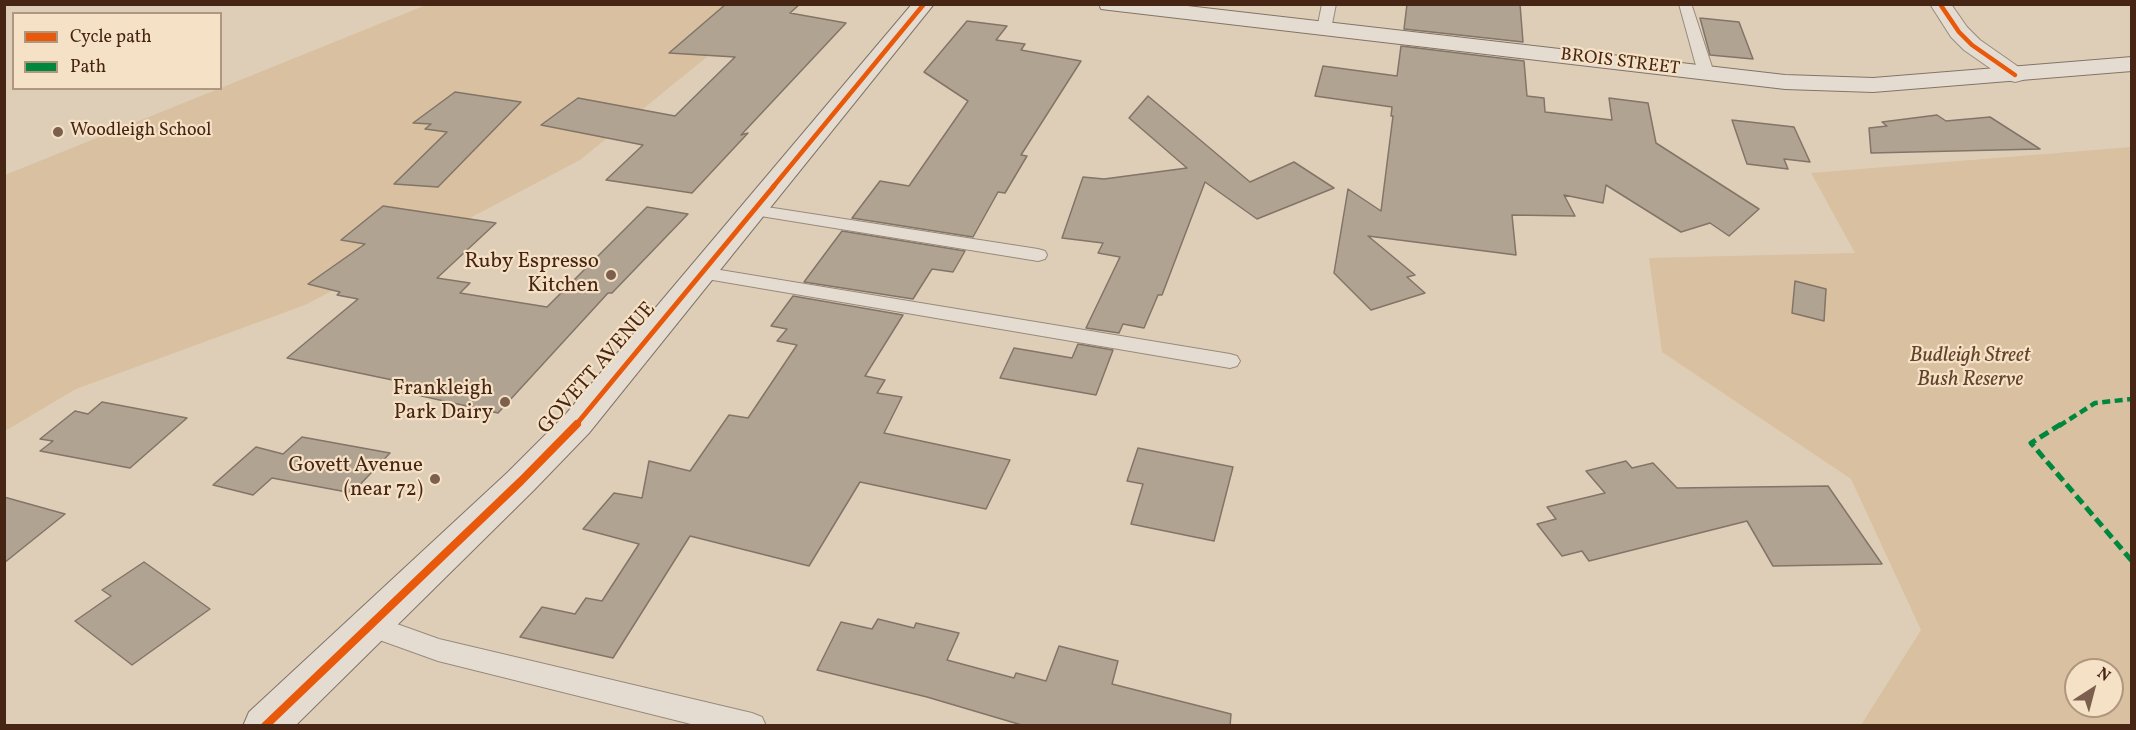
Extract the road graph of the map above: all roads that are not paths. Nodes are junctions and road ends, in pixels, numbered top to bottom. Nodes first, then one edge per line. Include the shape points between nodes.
1 (924, 4) edge
2 (1109, 4) edge
3 (1329, 4) edge
4 (1940, 4) edge
5 (1685, 6) edge
6 (1324, 29) junction
7 (2132, 64) edge
8 (1706, 73) junction
9 (2015, 75) junction
10 (754, 210) junction
11 (1038, 255) dead end
12 (702, 273) junction
13 (1230, 361) dead end
14 (369, 625) junction
15 (265, 726) edge
16 (752, 726) edge

1 - 10 street, GOVETT AVENUE
2 - 6 street, BROIS STREET
3 - 6 lane
4 - 9 street via 1972,45
5 - 8 lane
6 - 8 street, BROIS STREET
7 - 9 street, BROIS STREET
8 - 9 street, BROIS STREET via 1835,85
10 - 11 lane
10 - 12 street, GOVETT AVENUE
12 - 13 lane
12 - 14 street, GOVETT AVENUE via 577,424
14 - 15 street, GOVETT AVENUE
14 - 16 lane via 438,650

